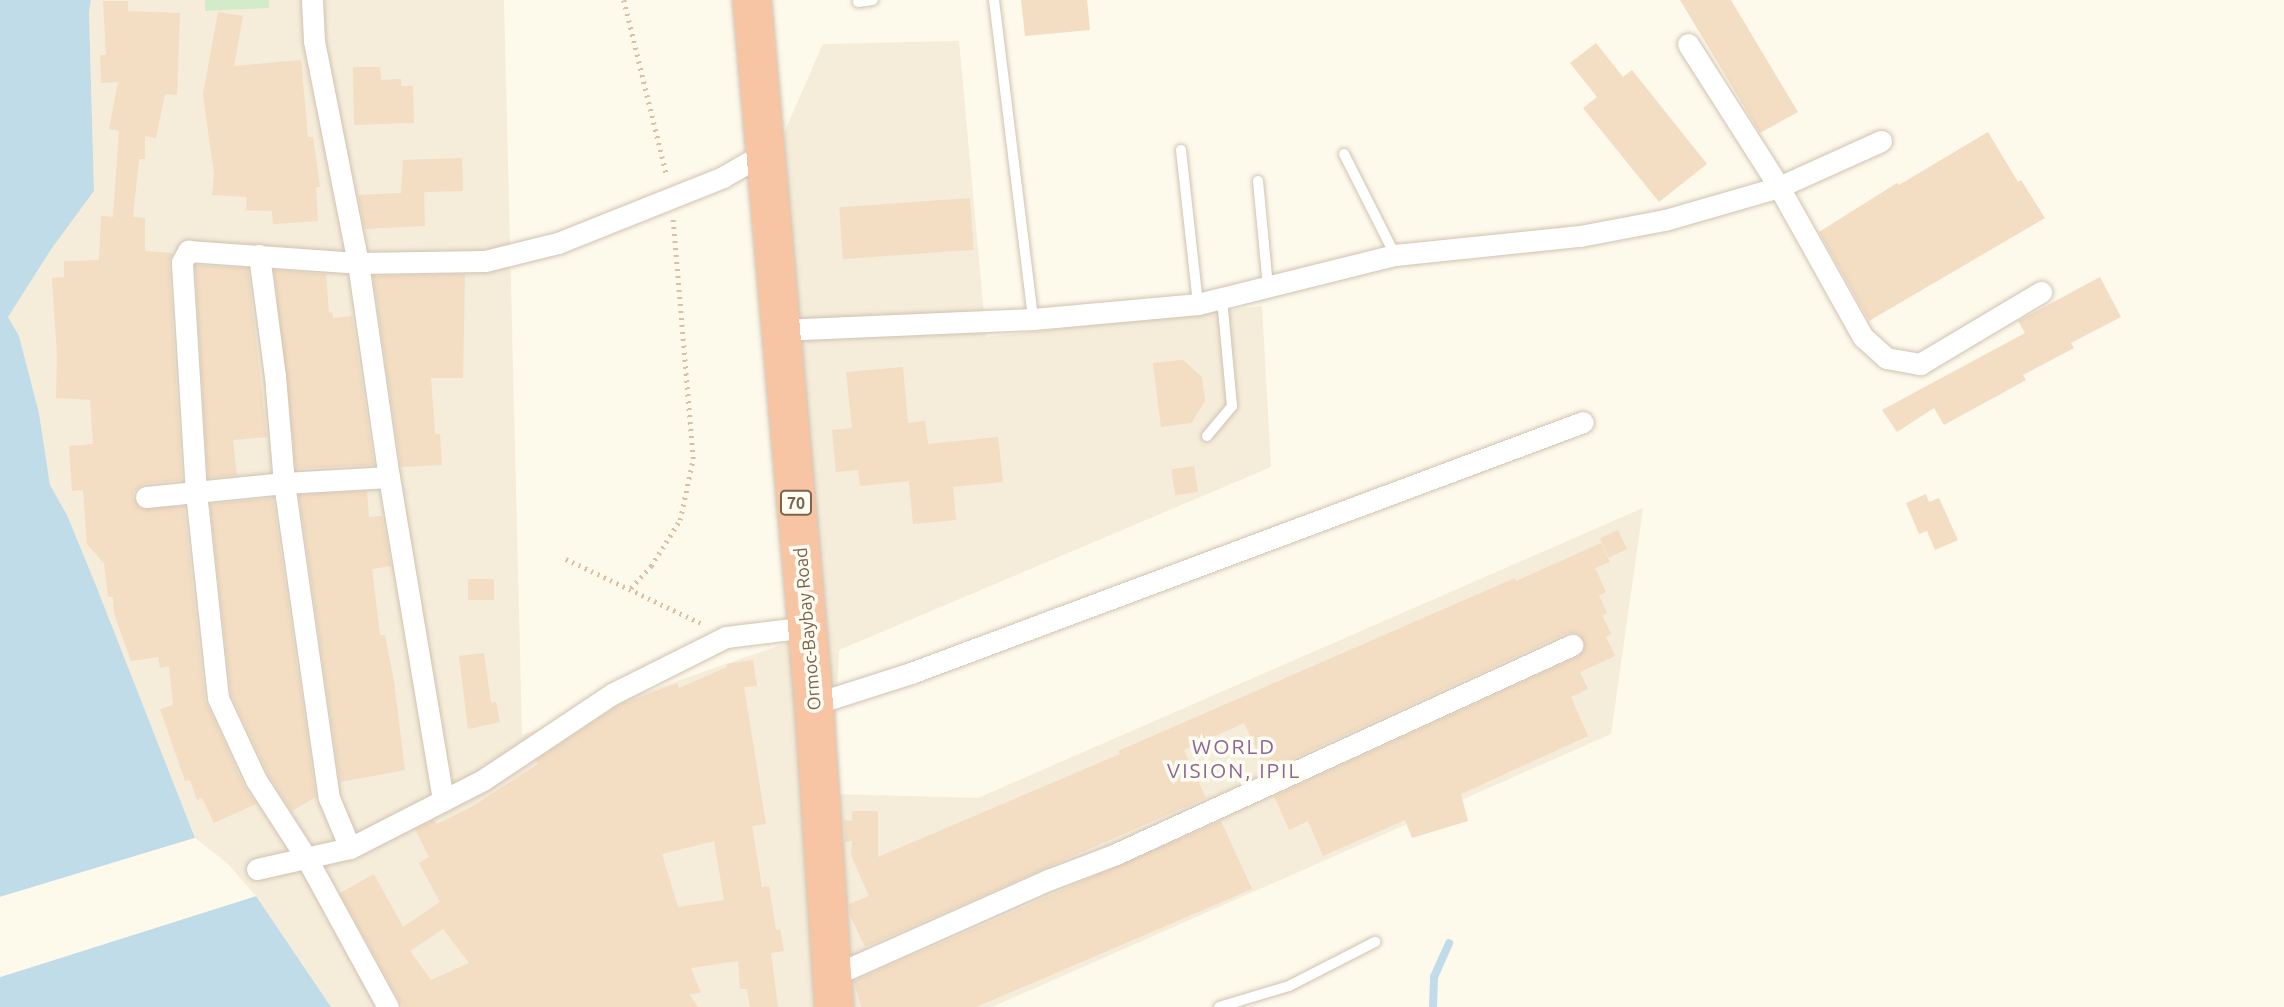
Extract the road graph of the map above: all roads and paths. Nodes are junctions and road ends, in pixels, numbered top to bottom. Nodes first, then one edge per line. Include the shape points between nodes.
1 (312, 0) edge
2 (624, 0) edge
3 (752, 0) edge
4 (873, 0) edge
5 (994, 0) edge
6 (858, 2) edge
7 (1688, 44) dead end
8 (1881, 141) dead end
9 (1181, 150) dead end
10 (766, 152) junction
11 (1344, 155) dead end
12 (1258, 181) dead end
13 (1779, 187) junction
14 (671, 195) junction
15 (259, 255) junction
16 (1395, 255) junction
17 (358, 263) junction
18 (1268, 286) junction
19 (2041, 292) dead end
20 (1222, 299) junction
21 (1198, 304) junction
22 (1033, 319) junction
23 (780, 330) junction
24 (1583, 422) dead end
25 (1207, 436) dead end
26 (389, 477) junction
27 (285, 483) junction
28 (196, 493) junction
29 (146, 497) dead end
30 (566, 559) dead end
31 (631, 588) junction
32 (808, 627) junction
33 (726, 637) junction
34 (1572, 645) dead end
35 (814, 704) junction
36 (443, 801) junction
37 (350, 848) junction
38 (307, 859) junction
39 (257, 869) dead end
40 (1375, 942) dead end
41 (832, 992) edge
42 (388, 1007) edge
43 (1219, 1007) edge

1 - 17 street via 314,41
2 - 14 path
3 - 10 highway, Ormoc-Baybay Road / 70
4 - 6 lane
5 - 22 lane
7 - 13 street
8 - 13 street
9 - 21 lane
10 - 14 street via 723,177
10 - 23 highway, Ormoc-Baybay Road / 70
11 - 16 lane
12 - 18 lane
13 - 16 street via 1665,220 1592,233
13 - 19 street via 1863,337 1886,358 1920,364
14 - 17 street via 558,243 485,261
14 - 31 path via 693,459 680,520
15 - 17 street
15 - 27 street
15 - 28 street via 188,251 182,262
16 - 18 street
17 - 26 street
18 - 20 street
20 - 21 street
20 - 25 lane via 1232,406
21 - 22 street
22 - 23 street
23 - 32 highway, Ormoc-Baybay Road / 70
24 - 35 street via 911,673
26 - 27 street
26 - 36 street
27 - 28 street
27 - 37 street via 330,798
28 - 29 street
28 - 38 street via 218,698 256,780
30 - 31 path
31 - 33 path
32 - 33 street
32 - 35 highway, Ormoc-Baybay Road / 70
33 - 36 street via 612,694 483,780
34 - 41 street via 1152,838
35 - 41 highway, Ormoc-Baybay Road / 70
36 - 37 street
37 - 38 street
38 - 39 street
38 - 42 street
40 - 43 lane via 1289,986

